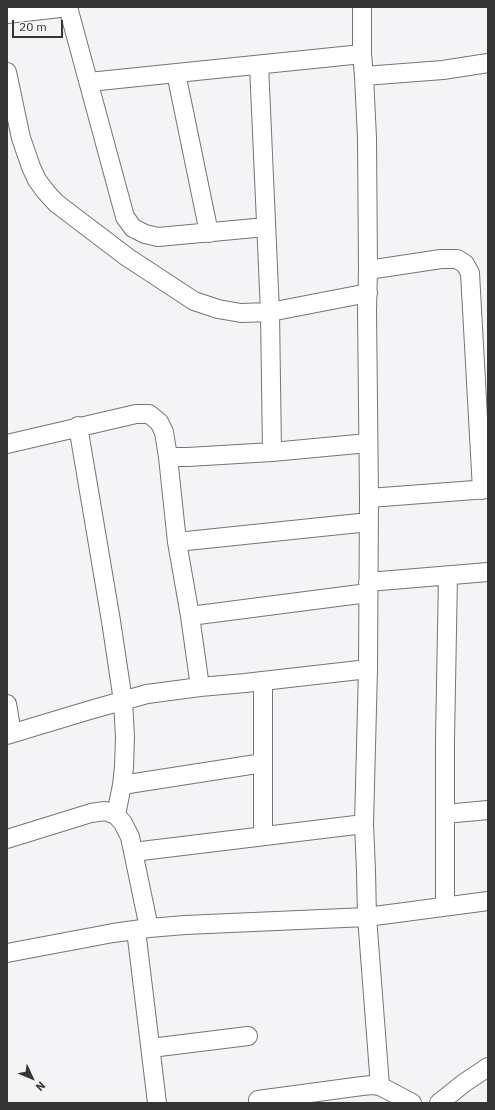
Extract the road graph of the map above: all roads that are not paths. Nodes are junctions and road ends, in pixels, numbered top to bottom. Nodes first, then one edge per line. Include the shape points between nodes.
1 (69, 7) edge
2 (362, 7) edge
3 (7, 14) edge
4 (362, 54) junction
5 (488, 63) edge
6 (259, 65) junction
7 (7, 72) edge
8 (176, 73) junction
9 (364, 76) junction
10 (89, 82) junction
11 (266, 227) junction
12 (209, 233) junction
13 (368, 270) junction
14 (368, 293) junction
15 (270, 312) junction
16 (78, 426) junction
17 (368, 443) junction
18 (7, 444) edge
19 (272, 452) junction
20 (168, 457) junction
21 (485, 489) edge
22 (369, 498) junction
23 (369, 522) junction
24 (177, 542) junction
25 (488, 572) edge
26 (448, 575) junction
27 (368, 588) junction
28 (190, 616) junction
29 (368, 669) junction
30 (263, 681) junction
31 (200, 687) junction
32 (122, 701) junction
33 (7, 704) edge
34 (10, 734) edge
35 (263, 763) junction
36 (122, 785) junction
37 (488, 810) edge
38 (445, 814) junction
39 (116, 815) junction
40 (364, 824) junction
41 (263, 836) junction
42 (7, 839) edge
43 (133, 852) junction
44 (488, 901) edge
45 (445, 906) junction
46 (367, 917) junction
47 (143, 929) junction
48 (7, 953) edge
49 (248, 1036) dead end
50 (150, 1048) junction
51 (488, 1067) edge
52 (380, 1086) junction
53 (258, 1100) dead end
54 (157, 1103) edge
55 (412, 1103) edge
56 (438, 1103) edge

1 - 3 street
1 - 10 street
2 - 4 street
4 - 6 street
4 - 9 street
5 - 9 street via 443,70
6 - 8 street
6 - 11 street
7 - 15 street via 21,138 31,167 37,180 56,203 127,257 194,301 241,313
8 - 10 street
8 - 12 street
9 - 13 street
10 - 12 street via 125,217 133,228 158,237
11 - 12 street
11 - 15 street
13 - 14 street
13 - 21 street via 441,259 457,259 468,268
14 - 15 street
14 - 17 street
15 - 19 street
16 - 18 street
16 - 20 street via 136,414 148,414 159,422 164,432
16 - 32 street
17 - 19 street
17 - 22 street
19 - 20 street
20 - 24 street
21 - 22 street
22 - 23 street
23 - 24 street
23 - 27 street
24 - 28 street
25 - 26 street
26 - 27 street
26 - 38 street
27 - 28 street
27 - 29 street
28 - 31 street
29 - 30 street
29 - 40 street
30 - 31 street
30 - 35 street
31 - 32 street via 148,694
32 - 34 street
32 - 36 street
33 - 34 street
35 - 36 street
35 - 41 street
36 - 39 street
37 - 38 street
38 - 45 street
39 - 42 street via 105,811 91,813
39 - 43 street via 127,830
40 - 41 street
40 - 46 street
41 - 43 street
43 - 47 street
44 - 45 street
45 - 46 street
46 - 47 street
46 - 52 street
47 - 48 street
47 - 50 street
49 - 50 street
50 - 54 street
51 - 56 street
52 - 53 street via 362,1086
52 - 55 street

